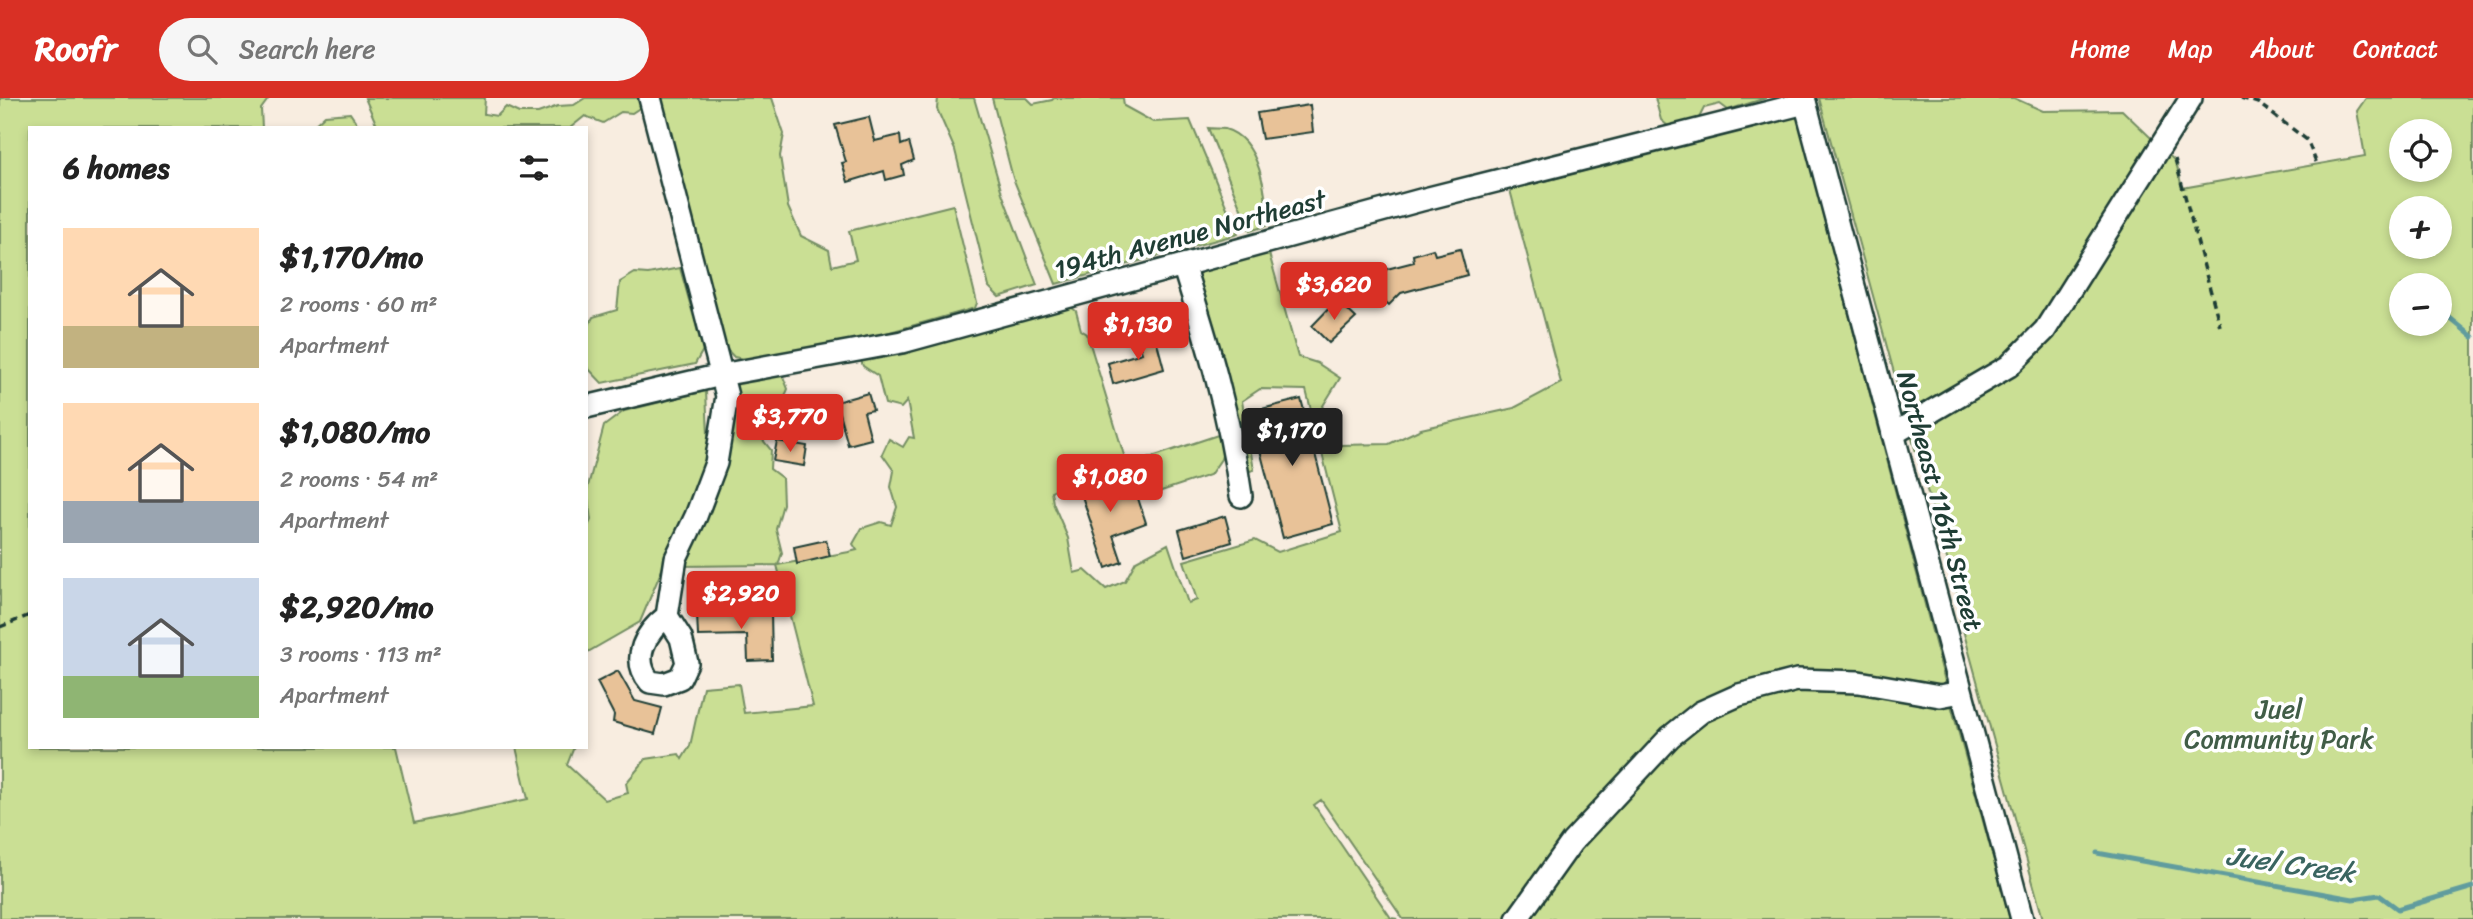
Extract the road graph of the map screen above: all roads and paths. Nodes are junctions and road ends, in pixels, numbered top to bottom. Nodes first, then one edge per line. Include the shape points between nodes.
1 (650, 98) edge
2 (2191, 98) edge
3 (2241, 98) edge
4 (1804, 100) edge
5 (2171, 129) junction
6 (2317, 164) dead end
7 (1183, 265) junction
8 (2220, 326) dead end
9 (721, 375) junction
10 (588, 407) edge
11 (1893, 434) junction
12 (1241, 496) dead end
13 (667, 615) dead end
14 (28, 616) edge
15 (0, 626) edge
16 (1961, 692) junction
17 (1529, 913) edge
18 (2022, 919) edge

1 - 9 street
2 - 5 street
3 - 6 path via 2258,103 2306,140
4 - 7 street, 194th Avenue Northeast
4 - 11 street, Northeast 116th Street
5 - 8 path via 2175,162
5 - 11 street via 2045,330 2009,366
7 - 9 street, 194th Avenue Northeast via 902,341
7 - 12 street via 1207,340
9 - 10 street, 194th Avenue Northeast
9 - 13 street via 727,396 716,463 676,558
11 - 16 street, Northeast 116th Street
14 - 15 path
16 - 17 street via 1940,696 1860,682 1797,680 1739,695 1701,712 1670,737 1572,842
16 - 18 street, Northeast 116th Street

